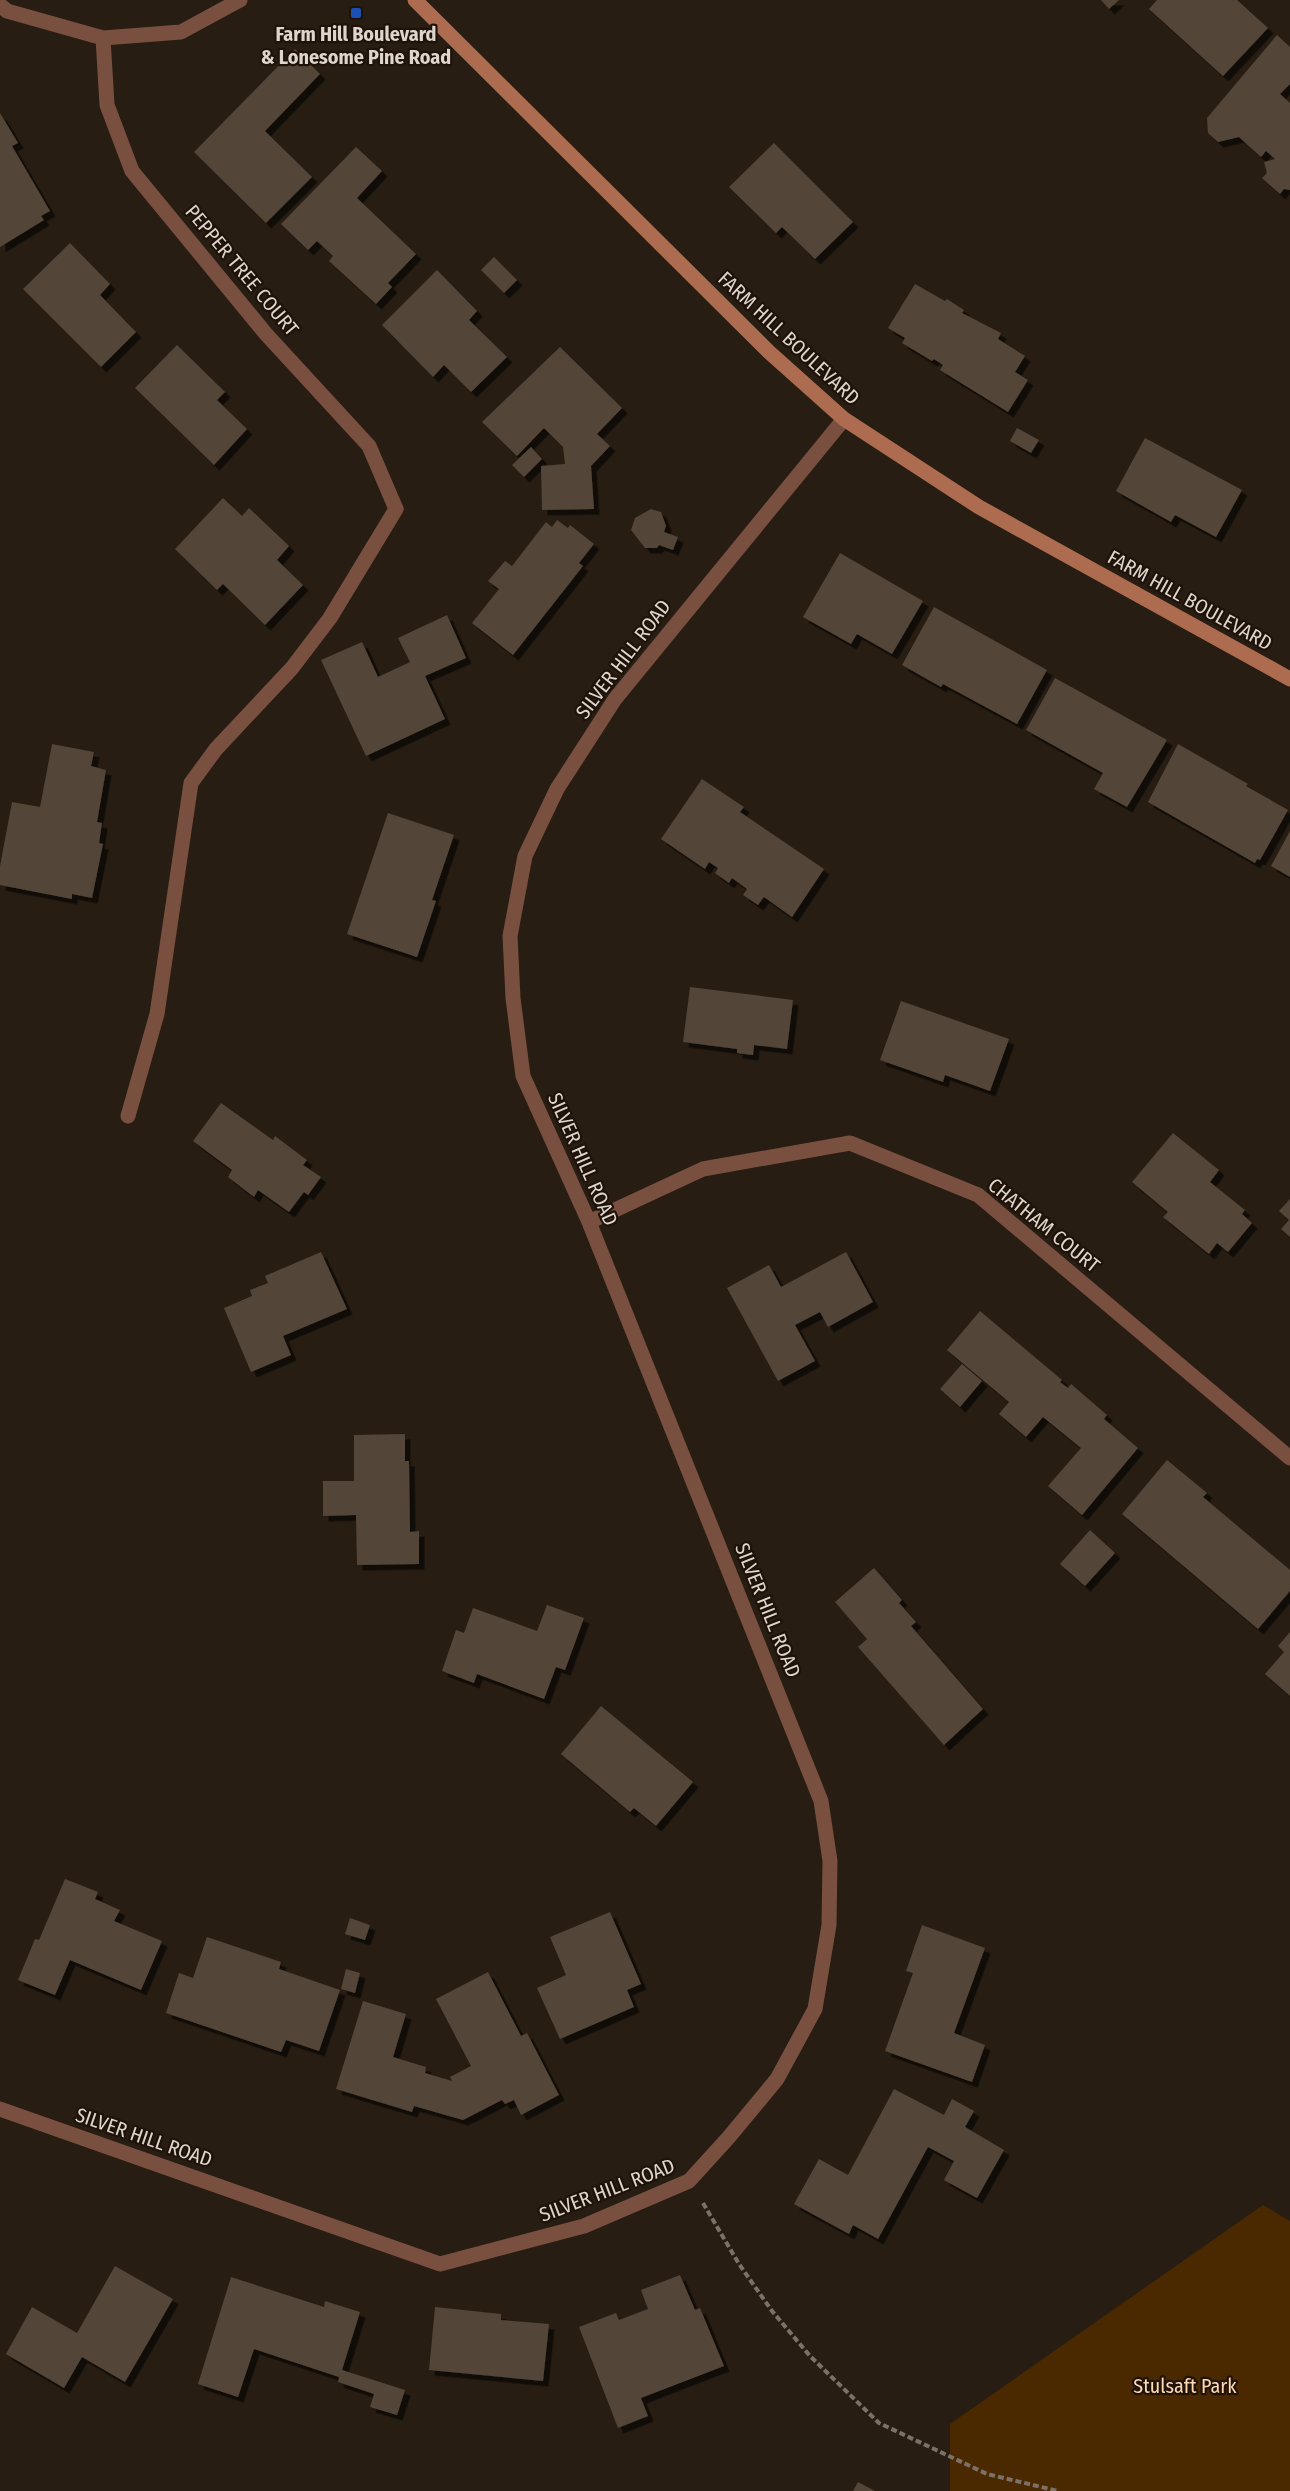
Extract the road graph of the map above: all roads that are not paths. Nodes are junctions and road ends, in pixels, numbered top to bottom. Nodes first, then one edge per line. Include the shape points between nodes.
1 (240, 0) edge
2 (415, 0) edge
3 (0, 5) edge
4 (103, 38) junction
5 (844, 419) junction
6 (1290, 679) edge
7 (128, 1116) dead end
8 (589, 1222) junction
9 (1290, 1458) edge
10 (0, 2109) edge

1 - 4 street via 181,32
2 - 5 main road, FARM HILL BOULEVARD via 768,352
3 - 4 street via 7,12
4 - 7 street, PEPPER TREE COURT via 107,105 132,171 266,334 369,446 396,509 324,626 190,783 157,1014
5 - 6 main road, FARM HILL BOULEVARD via 979,507
5 - 8 street, SILVER HILL ROAD via 615,699 557,789 525,856 510,936 523,1076
8 - 9 street, CHATHAM COURT via 703,1169 850,1143 978,1195
8 - 10 street, SILVER HILL ROAD via 821,1801 830,1861 829,1925 815,2009 777,2079 689,2181 584,2226 440,2264

